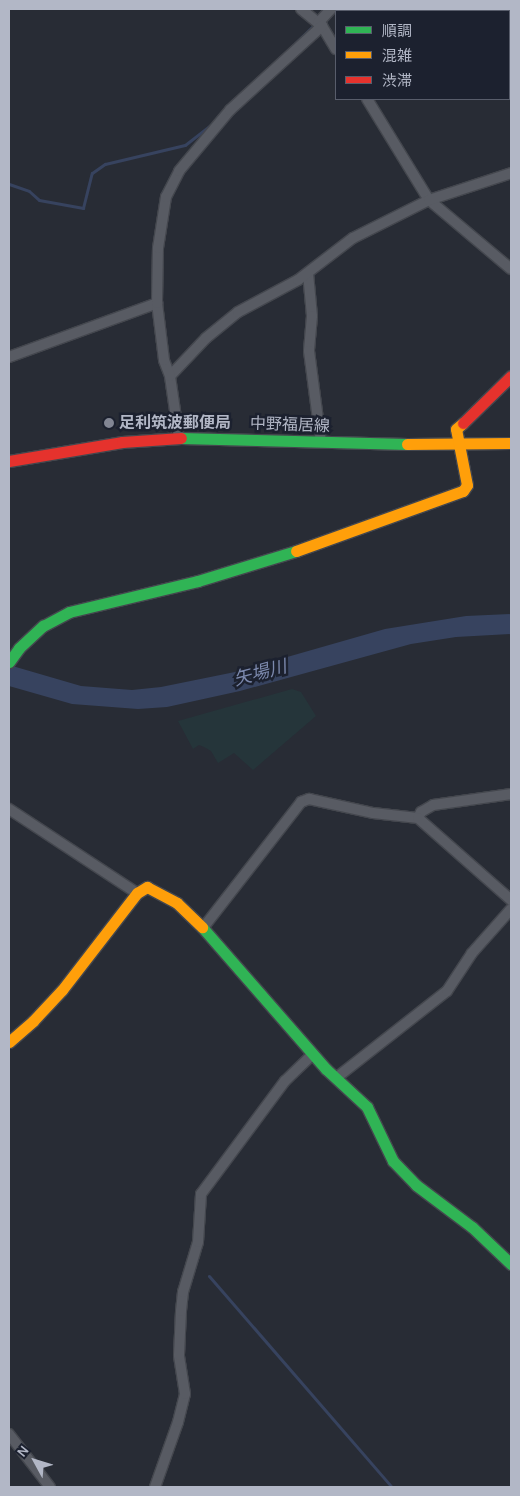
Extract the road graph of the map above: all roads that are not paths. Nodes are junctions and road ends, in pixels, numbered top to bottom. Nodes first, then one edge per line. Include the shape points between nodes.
1 (302, 9) edge
2 (331, 9) edge
3 (320, 24) junction
4 (335, 47) edge
5 (368, 100) edge
6 (511, 173) edge
7 (429, 200) junction
8 (511, 269) edge
9 (308, 273) junction
10 (157, 303) junction
11 (9, 357) edge
12 (170, 376) junction
13 (511, 376) edge
14 (179, 438) junction
15 (321, 442) junction
16 (511, 443) edge
17 (458, 445) junction
18 (9, 461) edge
19 (14, 645) edge
20 (9, 661) edge
21 (511, 794) edge
22 (9, 809) edge
23 (418, 818) junction
24 (137, 893) junction
25 (511, 900) edge
26 (511, 909) edge
27 (203, 928) junction
28 (9, 1042) edge
29 (313, 1054) junction
30 (336, 1078) junction
31 (511, 1264) edge
32 (10, 1437) edge
33 (50, 1487) edge
34 (155, 1487) edge

1 - 3 street
2 - 3 street
3 - 4 street
3 - 10 street via 230,110 179,171 166,197 161,222
5 - 7 street
6 - 7 street
7 - 8 street
7 - 9 street via 352,238
9 - 12 street via 238,312 206,338
9 - 15 street via 312,316 309,351
10 - 11 street
10 - 12 street via 164,360
12 - 14 street
13 - 17 street via 456,429
14 - 15 street, 中野福居線
14 - 18 street, 中野福居線 via 122,442
15 - 17 street, 中野福居線
16 - 17 street, 中野福居線
17 - 19 street via 467,486 463,491 275,558 198,581 69,612
19 - 20 street
21 - 23 street via 433,805
22 - 24 street
23 - 25 street
23 - 27 street via 305,800
24 - 27 street via 147,887 156,890 177,903
24 - 28 street via 62,990
26 - 30 street via 472,953 447,990
27 - 29 street
29 - 30 street
29 - 34 street via 285,1081 201,1194 198,1242 182,1302 179,1355 185,1394
30 - 31 street via 366,1107 393,1161 416,1186 472,1227
32 - 33 street

